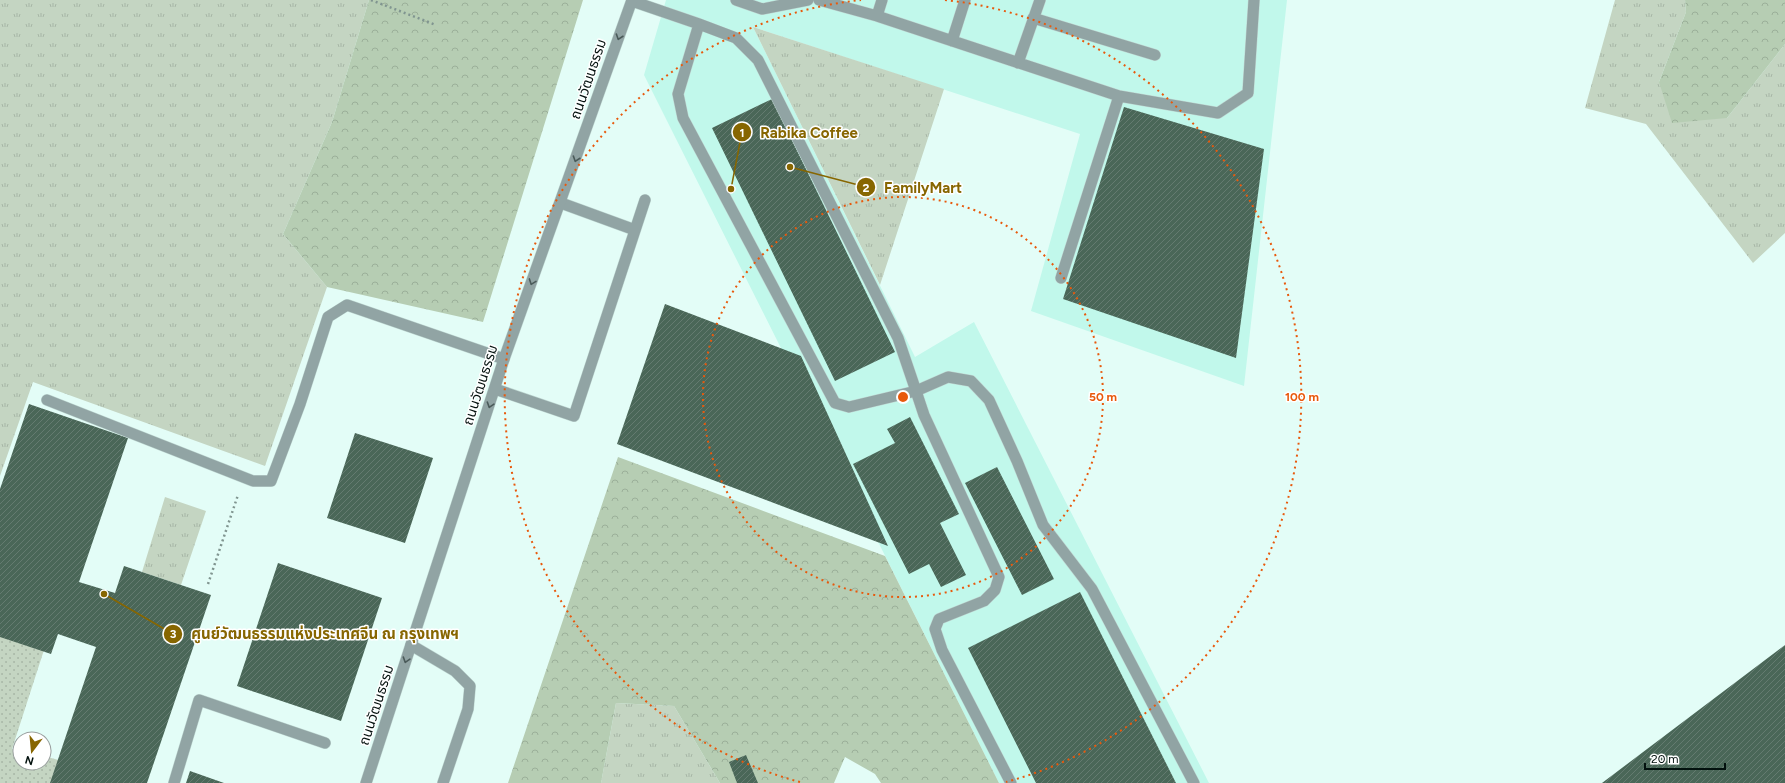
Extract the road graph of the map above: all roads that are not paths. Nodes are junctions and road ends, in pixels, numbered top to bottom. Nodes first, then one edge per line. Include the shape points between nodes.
1 (736, 0) edge
2 (808, 0) edge
3 (819, 0) edge
4 (882, 0) edge
5 (965, 0) edge
6 (1040, 0) edge
7 (1254, 0) edge
8 (632, 1) edge
9 (877, 16) junction
10 (1033, 18) junction
11 (699, 24) junction
12 (952, 40) junction
13 (1155, 55) dead end
14 (1018, 63) junction
15 (1119, 96) junction
16 (644, 200) dead end
17 (561, 203) junction
18 (635, 230) junction
19 (1061, 278) dead end
20 (504, 359) junction
21 (495, 389) junction
22 (916, 391) junction
23 (47, 400) dead end
24 (411, 644) junction
25 (325, 744) dead end
26 (174, 783) edge
27 (366, 783) edge
28 (443, 783) edge
29 (1011, 783) edge
30 (1194, 783) edge

1 - 2 street via 762,9
3 - 9 street
4 - 9 street
5 - 12 street
6 - 10 street
7 - 15 street via 1248,92 1218,113
8 - 11 street
8 -> 17 street, ถนนวัฒนธรรม
9 - 12 street
10 - 13 street
10 - 14 street
11 - 22 street via 736,38 758,60 898,338
11 - 22 street via 678,94 683,118 835,403 849,407
12 - 14 street
14 - 15 street
15 - 19 street
16 - 18 street
17 - 18 street
17 -> 20 street, ถนนวัฒนธรรม
18 - 21 street via 574,416
20 - 21 street, ถนนวัฒนธรรม
20 - 23 street via 347,306 328,317 300,404 271,481 253,481
21 -> 24 street, ถนนวัฒนธรรม
22 - 29 street via 924,415 999,577 995,590 984,601 939,619 935,629 942,650
22 - 30 street via 948,377 971,381 989,400 1043,525 1092,588
24 -> 27 street, ถนนวัฒนธรรม
24 - 28 street via 455,671 470,686 468,709
25 - 26 street via 199,700

